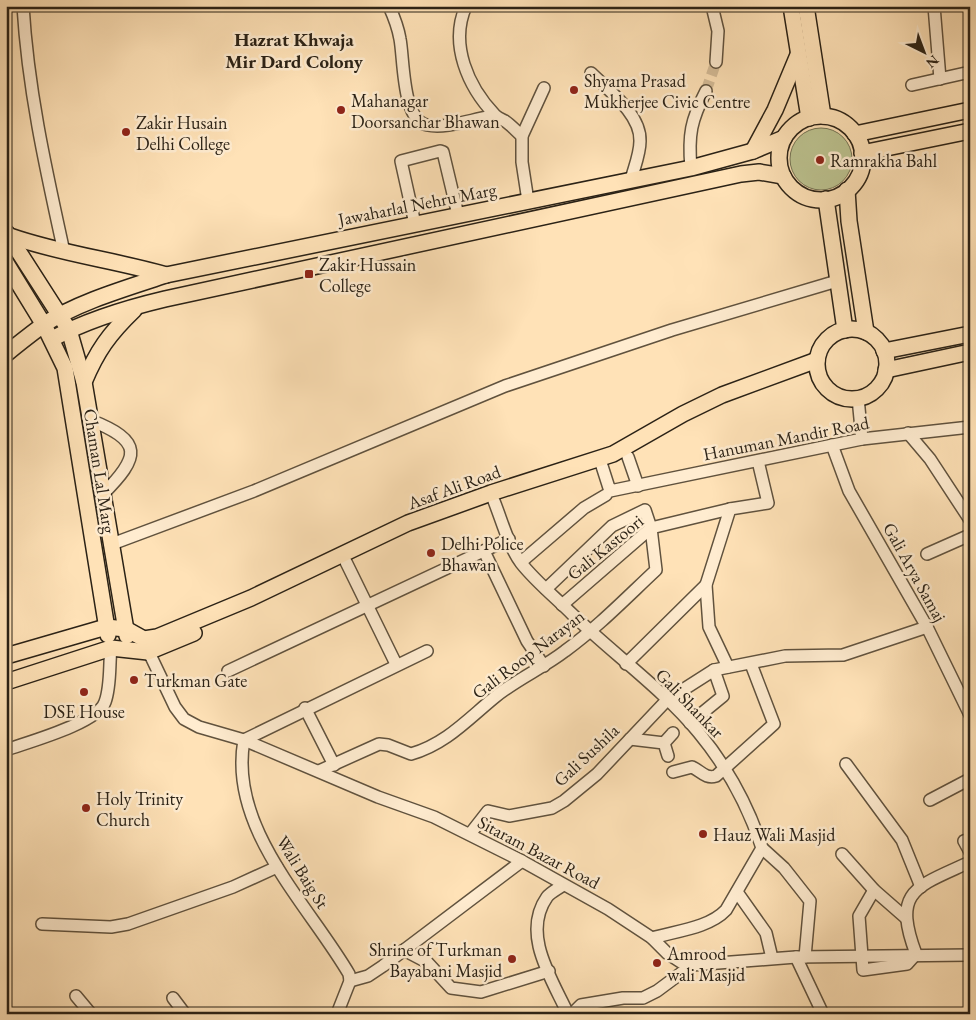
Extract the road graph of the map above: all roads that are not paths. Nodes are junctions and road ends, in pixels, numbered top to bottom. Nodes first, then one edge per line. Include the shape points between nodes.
1 (23, 6) edge
2 (389, 6) edge
3 (466, 6) edge
4 (712, 6) edge
5 (791, 6) edge
6 (806, 6) edge
7 (934, 6) edge
8 (798, 53) junction
9 (716, 62) tunnel mouth
10 (591, 72) dead end
11 (970, 72) edge
12 (940, 79) junction
13 (912, 85) dead end
14 (544, 88) dead end
15 (706, 91) tunnel mouth
16 (970, 110) edge
17 (496, 117) junction
18 (816, 117) junction
19 (970, 131) edge
20 (855, 134) junction
21 (522, 136) junction
22 (784, 138) junction
23 (753, 151) junction
24 (862, 153) junction
25 (691, 168) junction
26 (783, 176) junction
27 (631, 180) junction
28 (847, 190) junction
29 (826, 199) junction
30 (528, 201) junction
31 (458, 215) junction
32 (415, 224) junction
33 (8, 234) edge
34 (64, 252) junction
35 (6, 263) edge
36 (166, 275) junction
37 (836, 281) junction
38 (139, 305) junction
39 (60, 316) junction
40 (44, 325) junction
41 (68, 330) junction
42 (845, 330) junction
43 (866, 332) junction
44 (970, 334) edge
45 (52, 339) junction
46 (884, 350) junction
47 (970, 352) edge
48 (6, 354) edge
49 (818, 365) junction
50 (886, 370) junction
51 (84, 382) junction
52 (858, 398) junction
53 (90, 420) junction
54 (970, 427) edge
55 (908, 433) junction
56 (862, 439) junction
57 (832, 445) junction
58 (628, 457) junction
59 (758, 461) junction
60 (602, 466) junction
61 (638, 486) junction
62 (608, 493) junction
63 (103, 494) junction
64 (494, 501) junction
65 (730, 509) junction
66 (970, 520) edge
67 (651, 528) junction
68 (970, 535) edge
69 (509, 539) junction
70 (112, 544) junction
71 (484, 551) junction
72 (927, 554) dead end
73 (346, 562) junction
74 (521, 562) junction
75 (706, 585) junction
76 (546, 589) junction
77 (562, 604) junction
78 (366, 606) junction
79 (106, 627) junction
80 (927, 627) junction
81 (126, 629) junction
82 (590, 631) junction
83 (146, 646) junction
84 (111, 648) junction
85 (130, 651) junction
86 (427, 651) dead end
87 (6, 656) edge
88 (396, 664) junction
89 (626, 664) junction
90 (751, 664) junction
91 (544, 666) junction
92 (728, 667) junction
93 (714, 670) junction
94 (228, 671) dead end
95 (6, 682) edge
96 (667, 700) junction
97 (305, 708) junction
98 (970, 715) edge
99 (690, 723) junction
100 (673, 733) dead end
101 (630, 739) junction
102 (244, 740) junction
103 (664, 743) junction
104 (6, 750) edge
105 (668, 756) dead end
106 (846, 764) dead end
107 (334, 765) junction
108 (725, 769) junction
109 (319, 771) junction
110 (672, 772) dead end
111 (970, 779) edge
112 (930, 800) dead end
113 (470, 834) junction
114 (970, 839) edge
115 (762, 848) junction
116 (970, 852) edge
117 (842, 854) dead end
118 (522, 861) junction
119 (970, 862) edge
120 (277, 867) junction
121 (563, 885) junction
122 (921, 887) junction
123 (874, 890) junction
124 (736, 892) junction
125 (906, 918) junction
126 (42, 924) dead end
127 (652, 938) junction
128 (404, 950) junction
129 (916, 954) junction
130 (970, 955) edge
131 (800, 957) junction
132 (862, 957) junction
133 (772, 958) junction
134 (692, 965) junction
135 (548, 971) junction
136 (350, 981) junction
137 (76, 996) dead end
138 (174, 998) dead end
139 (91, 1014) edge
140 (185, 1014) edge
141 (337, 1014) edge
142 (570, 1014) edge
143 (823, 1014) edge

1 - 34 street via 36,128
2 - 17 street via 398,31 410,108 415,118 425,125 435,126
3 - 17 street via 460,19 458,46 471,82
4 - 9 street via 718,31
5 - 8 main road
6 - 18 main road
7 - 12 street
8 - 18 main road
8 - 23 main road via 773,115
10 - 27 street via 639,128 640,142
11 - 12 street
12 - 13 street
14 - 21 street
15 - 25 street via 691,126
16 - 20 main road
17 - 21 street
18 - 20 main road via 838,120
18 - 22 main road via 795,126
19 - 24 main road
20 - 24 main road
21 - 30 street
22 - 23 main road, Jawaharlal Nehru Marg
22 - 26 main road via 779,156
23 - 25 main road, Jawaharlal Nehru Marg
24 - 28 main road via 858,176
25 - 27 main road, Jawaharlal Nehru Marg
26 - 29 main road via 800,194
26 - 38 main road via 759,172 741,174
27 - 30 main road, Jawaharlal Nehru Marg
28 - 29 main road
28 - 43 main road
29 - 37 main road
30 - 31 main road, Jawaharlal Nehru Marg
31 - 32 main road, Jawaharlal Nehru Marg
31 - 32 street via 440,151 401,160
32 - 36 main road, Jawaharlal Nehru Marg
33 - 34 main road via 40,247
33 - 39 main road
34 - 36 main road
35 - 40 main road, Chaman Lal Marg
36 - 39 main road, Jawaharlal Nehru Marg
37 - 42 main road
37 - 70 street via 672,330 505,386 254,492
38 - 41 main road
38 - 51 main road via 110,333 94,356
39 - 40 main road, Jawaharlal Nehru Marg
39 - 41 main road
40 - 45 main road, Chaman Lal Marg
40 - 48 main road, Jawaharlal Nehru Marg
41 - 45 main road
41 - 51 main road
42 - 43 main road
42 - 49 main road via 826,340
43 - 46 main road via 880,342
44 - 46 main road
45 - 79 main road, Chaman Lal Marg via 65,368
46 - 50 main road
47 - 50 main road
49 - 52 main road via 825,385 837,395
49 - 58 main road, Asaf Ali Road via 725,403
49 - 83 main road, Asaf Ali Road via 722,396 613,454 408,523 251,598 158,637
50 - 52 main road via 876,388
51 - 53 main road, Chaman Lal Marg
52 - 56 street
53 - 63 main road, Chaman Lal Marg
53 - 63 street via 119,433 131,450 128,466
54 - 55 street, Hanuman Mandir Road
55 - 56 street, Hanuman Mandir Road
55 - 66 street via 930,459
56 - 57 street, Hanuman Mandir Road
57 - 59 street, Hanuman Mandir Road
57 - 80 street, Gali Arya Samaj via 849,491
58 - 60 main road, Asaf Ali Road
58 - 61 street
59 - 61 street, Hanuman Mandir Road
59 - 65 street, Gali Kastoori via 768,503
60 - 62 street
60 - 64 main road, Asaf Ali Road
61 - 62 street, Hanuman Mandir Road
62 - 74 street, Hanuman Mandir Road via 584,508
63 - 70 main road, Chaman Lal Marg
64 - 69 street, Gali Shankar
64 - 73 main road, Asaf Ali Road via 412,531
65 - 67 street, Gali Kastoori
65 - 75 street
67 - 76 street via 645,510 612,526
67 - 77 street, Gali Kastoori
67 - 82 street, Gali Roop Narayan via 656,570
68 - 72 street
69 - 71 street
69 - 74 street, Gali Shankar
70 - 81 main road, Chaman Lal Marg
71 - 78 street
71 - 91 street via 527,641
73 - 78 street
73 - 83 main road, Asaf Ali Road via 254,606
74 - 76 street, Gali Shankar
75 - 89 street
75 - 92 street via 708,627
76 - 77 street, Gali Shankar
77 - 82 street, Gali Shankar
78 - 88 street
78 - 94 street
79 - 81 main road
79 - 84 main road
79 - 87 main road
80 - 90 street via 844,655 785,656
80 - 98 street, Gali Arya Samaj
81 - 83 main road
81 - 85 main road
82 - 89 street, Gali Shankar
82 - 91 street, Gali Roop Narayan
83 - 85 main road, Asaf Ali Road
83 - 102 street, Sitaram Bazar Road via 184,719 199,727
84 - 85 main road, Asaf Ali Road
84 - 95 main road, Asaf Ali Road
84 - 104 street via 106,701 99,712 84,721
86 - 88 street
88 - 97 street
89 - 96 street, Gali Shankar
90 - 92 street
90 - 108 street via 774,724
91 - 107 street, Gali Roop Narayan via 495,697 466,724 421,751 411,754 379,744
92 - 93 street
93 - 96 street, Gali Sushila
93 - 99 street via 723,696
96 - 99 street, Gali Shankar
96 - 101 street, Gali Sushila
97 - 102 street
97 - 107 street
99 - 108 street, Gali Shankar
100 - 103 street
101 - 103 street
101 - 113 street, Gali Sushila via 597,774 564,801 552,808 509,816 488,811
102 - 109 street, Sitaram Bazar Road
102 - 120 street, Wali Baig St via 242,773 249,804 267,852
103 - 105 street
106 - 122 street via 902,840
107 - 109 street, Gali Roop Narayan
108 - 110 street via 710,778 692,766
108 - 115 street, Gali Shankar via 751,814
109 - 113 street, Sitaram Bazar Road
111 - 112 street
113 - 118 street, Sitaram Bazar Road
114 - 116 street via 964,842
115 - 124 street
115 - 131 street via 784,868 810,901
117 - 123 street
118 - 121 street, Sitaram Bazar Road
118 - 128 street
119 - 122 street
120 - 126 street via 232,887 128,924 111,927
120 - 136 street, Wali Baig St via 345,968
121 - 127 street, Sitaram Bazar Road
121 - 135 street via 548,896 536,928
122 - 125 street via 908,902
123 - 125 street
123 - 132 street via 859,916
124 - 127 street via 719,917 710,922
124 - 133 street via 766,933
125 - 129 street
127 - 134 street, Sitaram Bazar Road via 667,953
128 - 135 street via 427,962 451,988 481,992
128 - 136 street via 368,976
129 - 130 street, Sitaram Bazar Road
129 - 132 street, Sitaram Bazar Road
131 - 132 street, Sitaram Bazar Road
131 - 133 street, Sitaram Bazar Road
131 - 143 street
133 - 134 street, Sitaram Bazar Road
134 - 142 street via 643,998 581,1005
135 - 142 street
136 - 141 street
137 - 139 street
138 - 140 street

